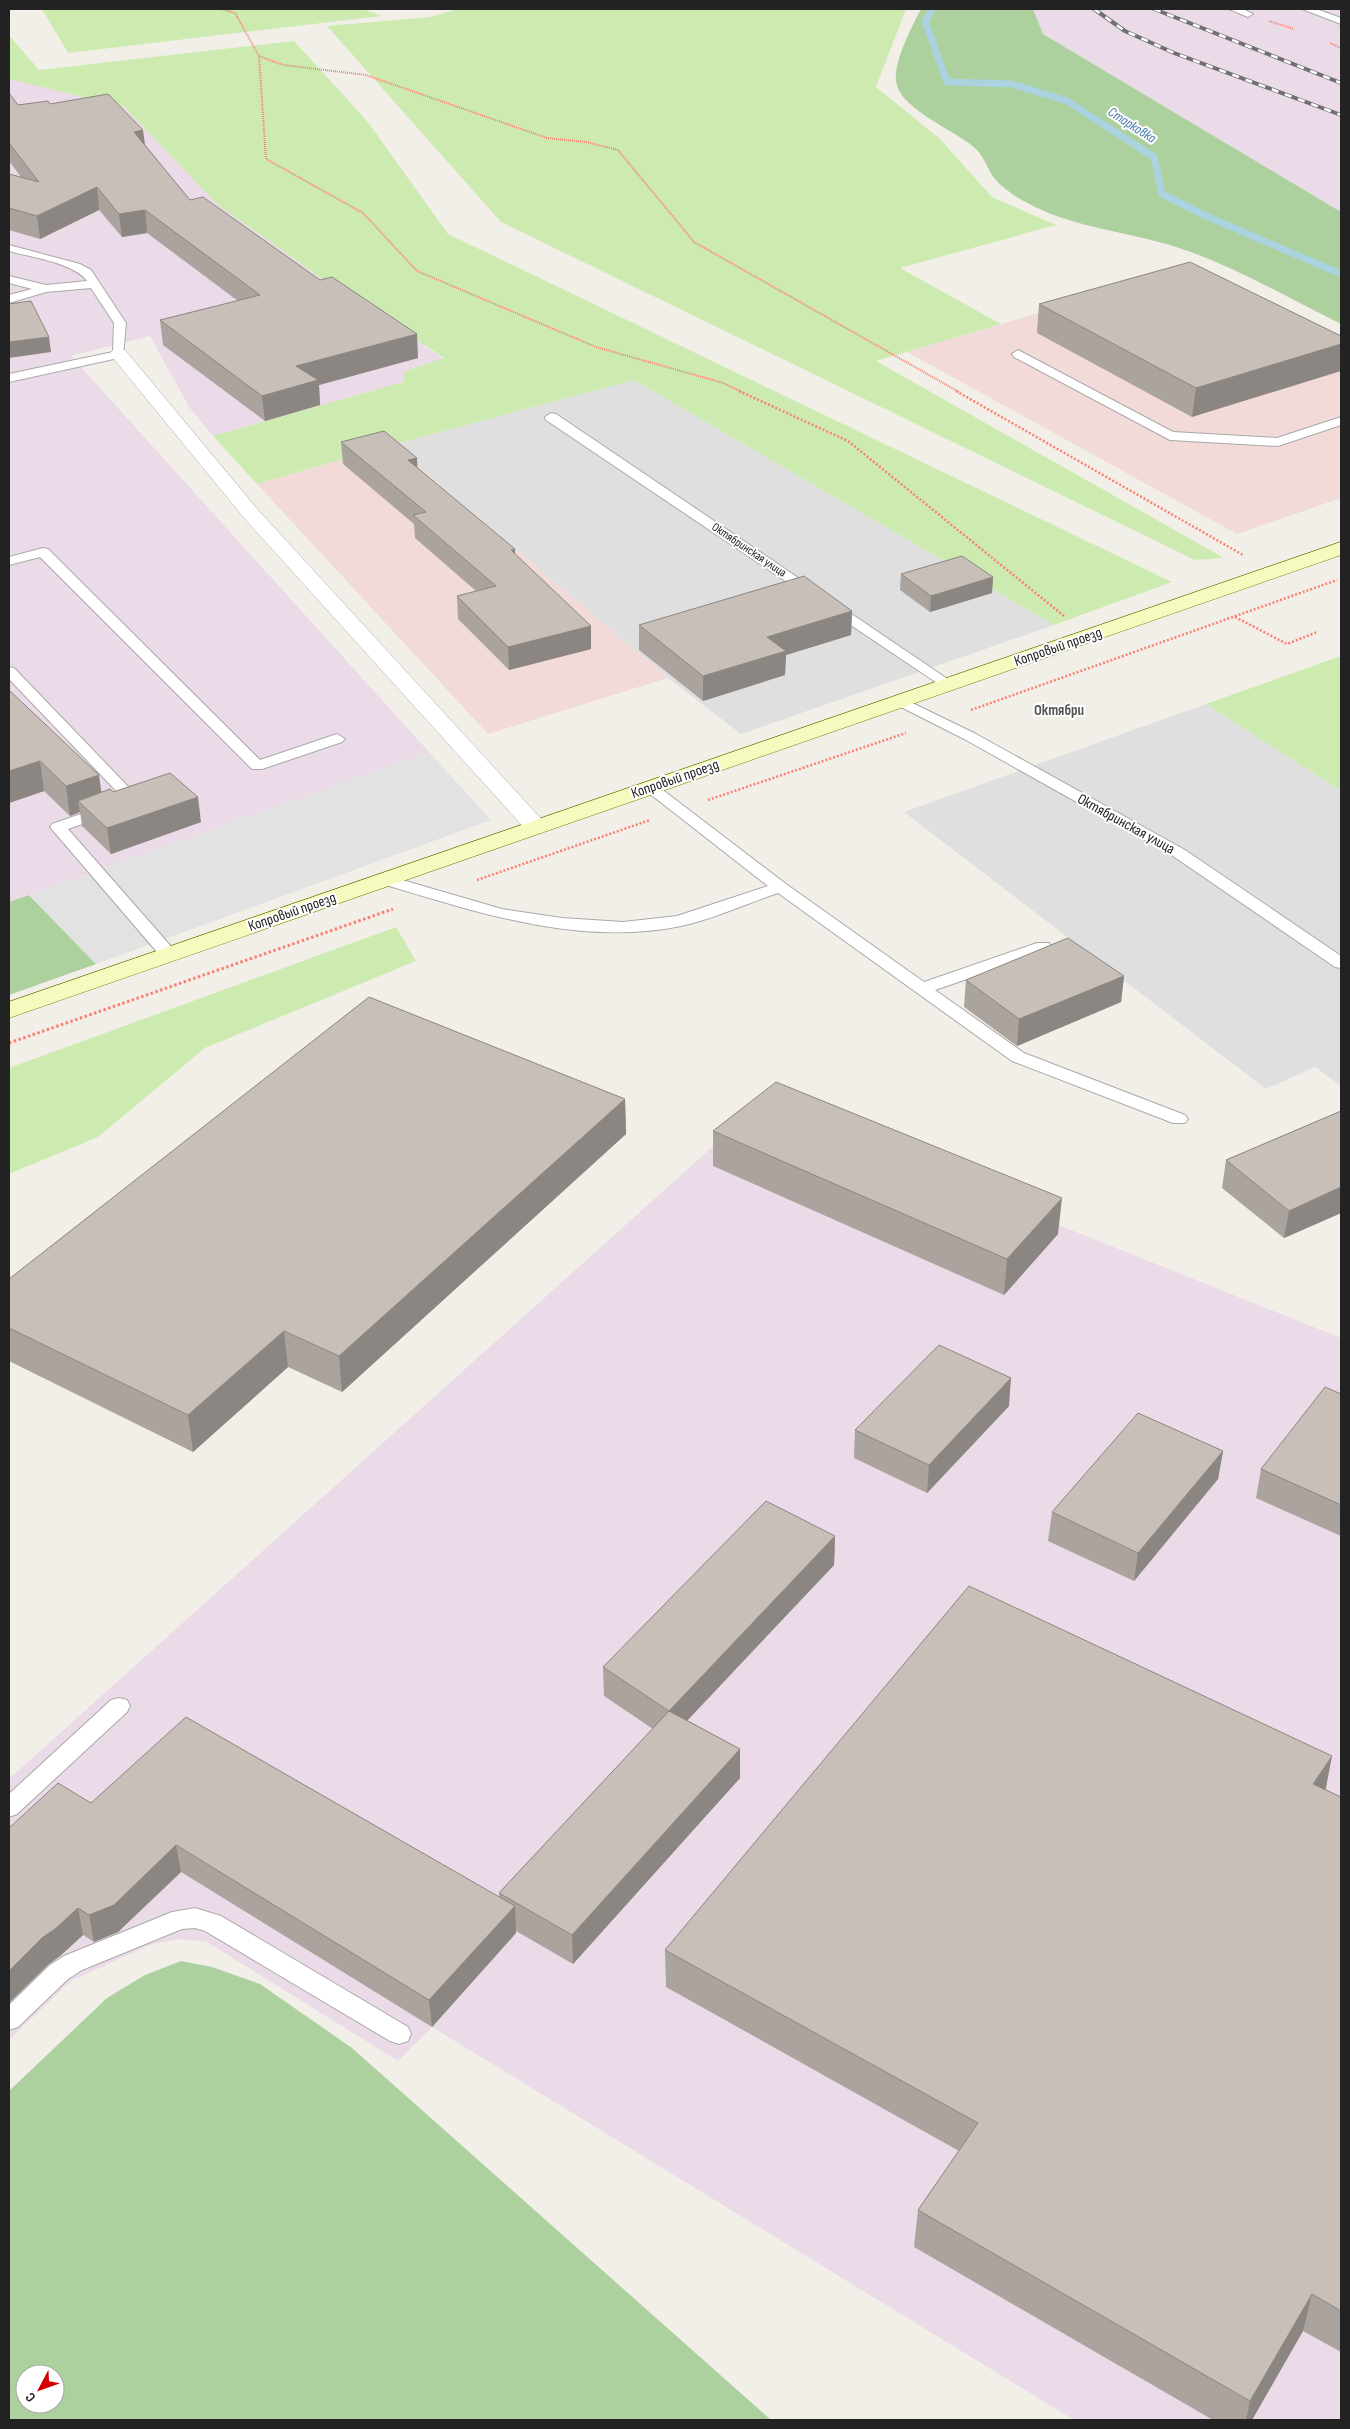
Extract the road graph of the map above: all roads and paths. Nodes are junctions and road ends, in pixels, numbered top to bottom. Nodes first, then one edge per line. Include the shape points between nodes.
1 (221, 9) edge
2 (1234, 9) edge
3 (1307, 9) edge
4 (1248, 14) dead end
5 (1341, 21) edge
6 (259, 56) junction
7 (9, 248) edge
8 (9, 279) edge
9 (94, 284) junction
10 (46, 289) junction
11 (9, 299) edge
12 (120, 354) junction
13 (1018, 354) dead end
14 (9, 378) edge
15 (551, 416) dead end
16 (1341, 421) edge
17 (1341, 548) edge
18 (9, 561) edge
19 (1271, 572) junction
20 (1234, 616) dead end
21 (1318, 632) dead end
22 (1088, 637) junction
23 (9, 671) edge
24 (948, 684) junction
25 (900, 701) junction
26 (337, 739) dead end
27 (650, 788) junction
28 (536, 827) junction
29 (385, 880) junction
30 (780, 887) junction
31 (1043, 947) edge
32 (169, 955) junction
33 (1341, 963) edge
34 (923, 988) junction
35 (9, 1010) edge
36 (1179, 1119) dead end
37 (119, 1706) dead end
38 (9, 1808) edge
39 (9, 2020) edge
40 (399, 2034) dead end

1 - 6 path via 236,13
2 - 4 lane
3 - 5 lane
6 - 19 path via 283,65 366,75 546,138 586,142 618,150 694,242
6 - 22 path via 266,159 362,213 417,271 596,347 724,383 848,441
7 - 9 lane via 76,266 87,272
8 - 10 lane
9 - 10 lane
9 - 12 lane via 120,323
10 - 11 lane
12 - 14 lane
12 - 28 street via 252,515
13 - 16 lane via 1170,436 1278,442
15 - 24 lane, Октябринская улица
17 - 19 main road, Копровый проезд
18 - 26 lane via 43,552 257,766
19 - 22 main road, Копровый проезд
20 - 21 path via 1287,644
22 - 24 main road, Копровый проезд
23 - 32 lane via 134,801 58,827
24 - 25 main road, Копровый проезд
25 - 27 main road, Копровый проезд
25 - 33 lane, Октябринская улица via 1179,853
27 - 28 main road, Копровый проезд
27 - 30 lane
28 - 29 main road, Копровый проезд
29 - 30 lane via 500,914 623,927 679,920
29 - 32 main road, Копровый проезд
30 - 34 lane
31 - 34 lane
32 - 35 main road, Копровый проезд
34 - 36 lane via 1018,1057
37 - 38 lane
39 - 40 lane via 59,1972 73,1963 180,1919 196,1918 212,1923

